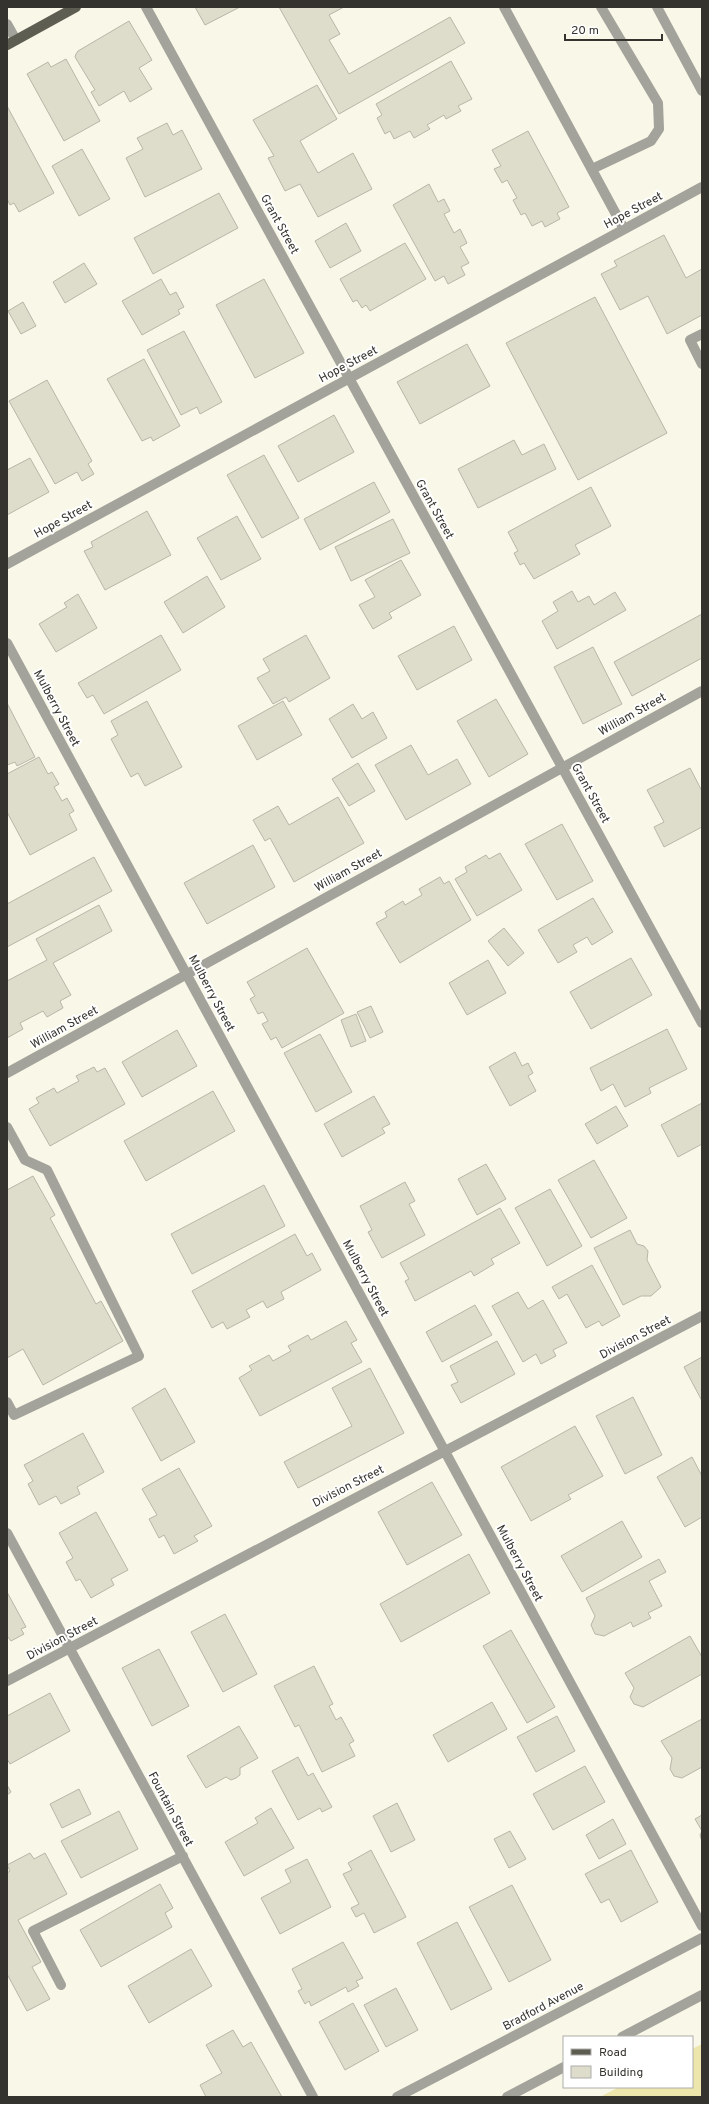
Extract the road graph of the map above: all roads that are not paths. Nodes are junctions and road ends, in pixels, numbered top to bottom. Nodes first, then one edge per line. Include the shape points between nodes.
1 (76, 7) edge
2 (146, 7) edge
3 (504, 7) edge
4 (602, 7) edge
5 (656, 7) edge
6 (7, 24) edge
7 (11, 42) edge
8 (702, 91) edge
9 (592, 169) junction
10 (702, 187) edge
11 (624, 229) junction
12 (702, 334) edge
13 (702, 364) edge
14 (349, 378) junction
15 (7, 564) edge
16 (7, 643) edge
17 (702, 691) edge
18 (562, 768) junction
19 (186, 974) junction
20 (702, 1023) edge
21 (7, 1073) edge
22 (7, 1127) edge
23 (702, 1316) edge
24 (7, 1402) edge
25 (445, 1451) junction
26 (7, 1533) edge
27 (70, 1649) junction
28 (7, 1681) edge
29 (182, 1856) junction
30 (702, 1926) edge
31 (702, 1938) edge
32 (61, 1985) dead end
33 (702, 1995) edge
34 (624, 2036) edge
35 (563, 2068) edge
36 (313, 2097) edge
37 (397, 2097) edge
38 (507, 2097) edge

1 - 7 main road
2 - 14 street, Grant Street
3 - 9 street
4 - 9 street via 658,103 659,129 651,141
5 - 8 street
6 - 7 street
9 - 11 street
10 - 11 street, Hope Street
11 - 14 street, Hope Street
12 - 13 street via 690,340
14 - 15 street, Hope Street
14 - 18 street, Grant Street
16 - 19 street, Mulberry Street
17 - 18 street, William Street
18 - 19 street, William Street
18 - 20 street, Grant Street
19 - 21 street, William Street
19 - 25 street, Mulberry Street
22 - 24 street via 25,1160 47,1170 139,1356 14,1414
23 - 25 street, Division Street
25 - 27 street, Division Street
25 - 30 street, Mulberry Street
26 - 27 street, Fountain Street
27 - 28 street, Division Street
27 - 29 street, Fountain Street
29 - 32 street via 33,1931
29 - 36 street, Fountain Street
31 - 37 street, Bradford Avenue
33 - 34 street
35 - 38 street

